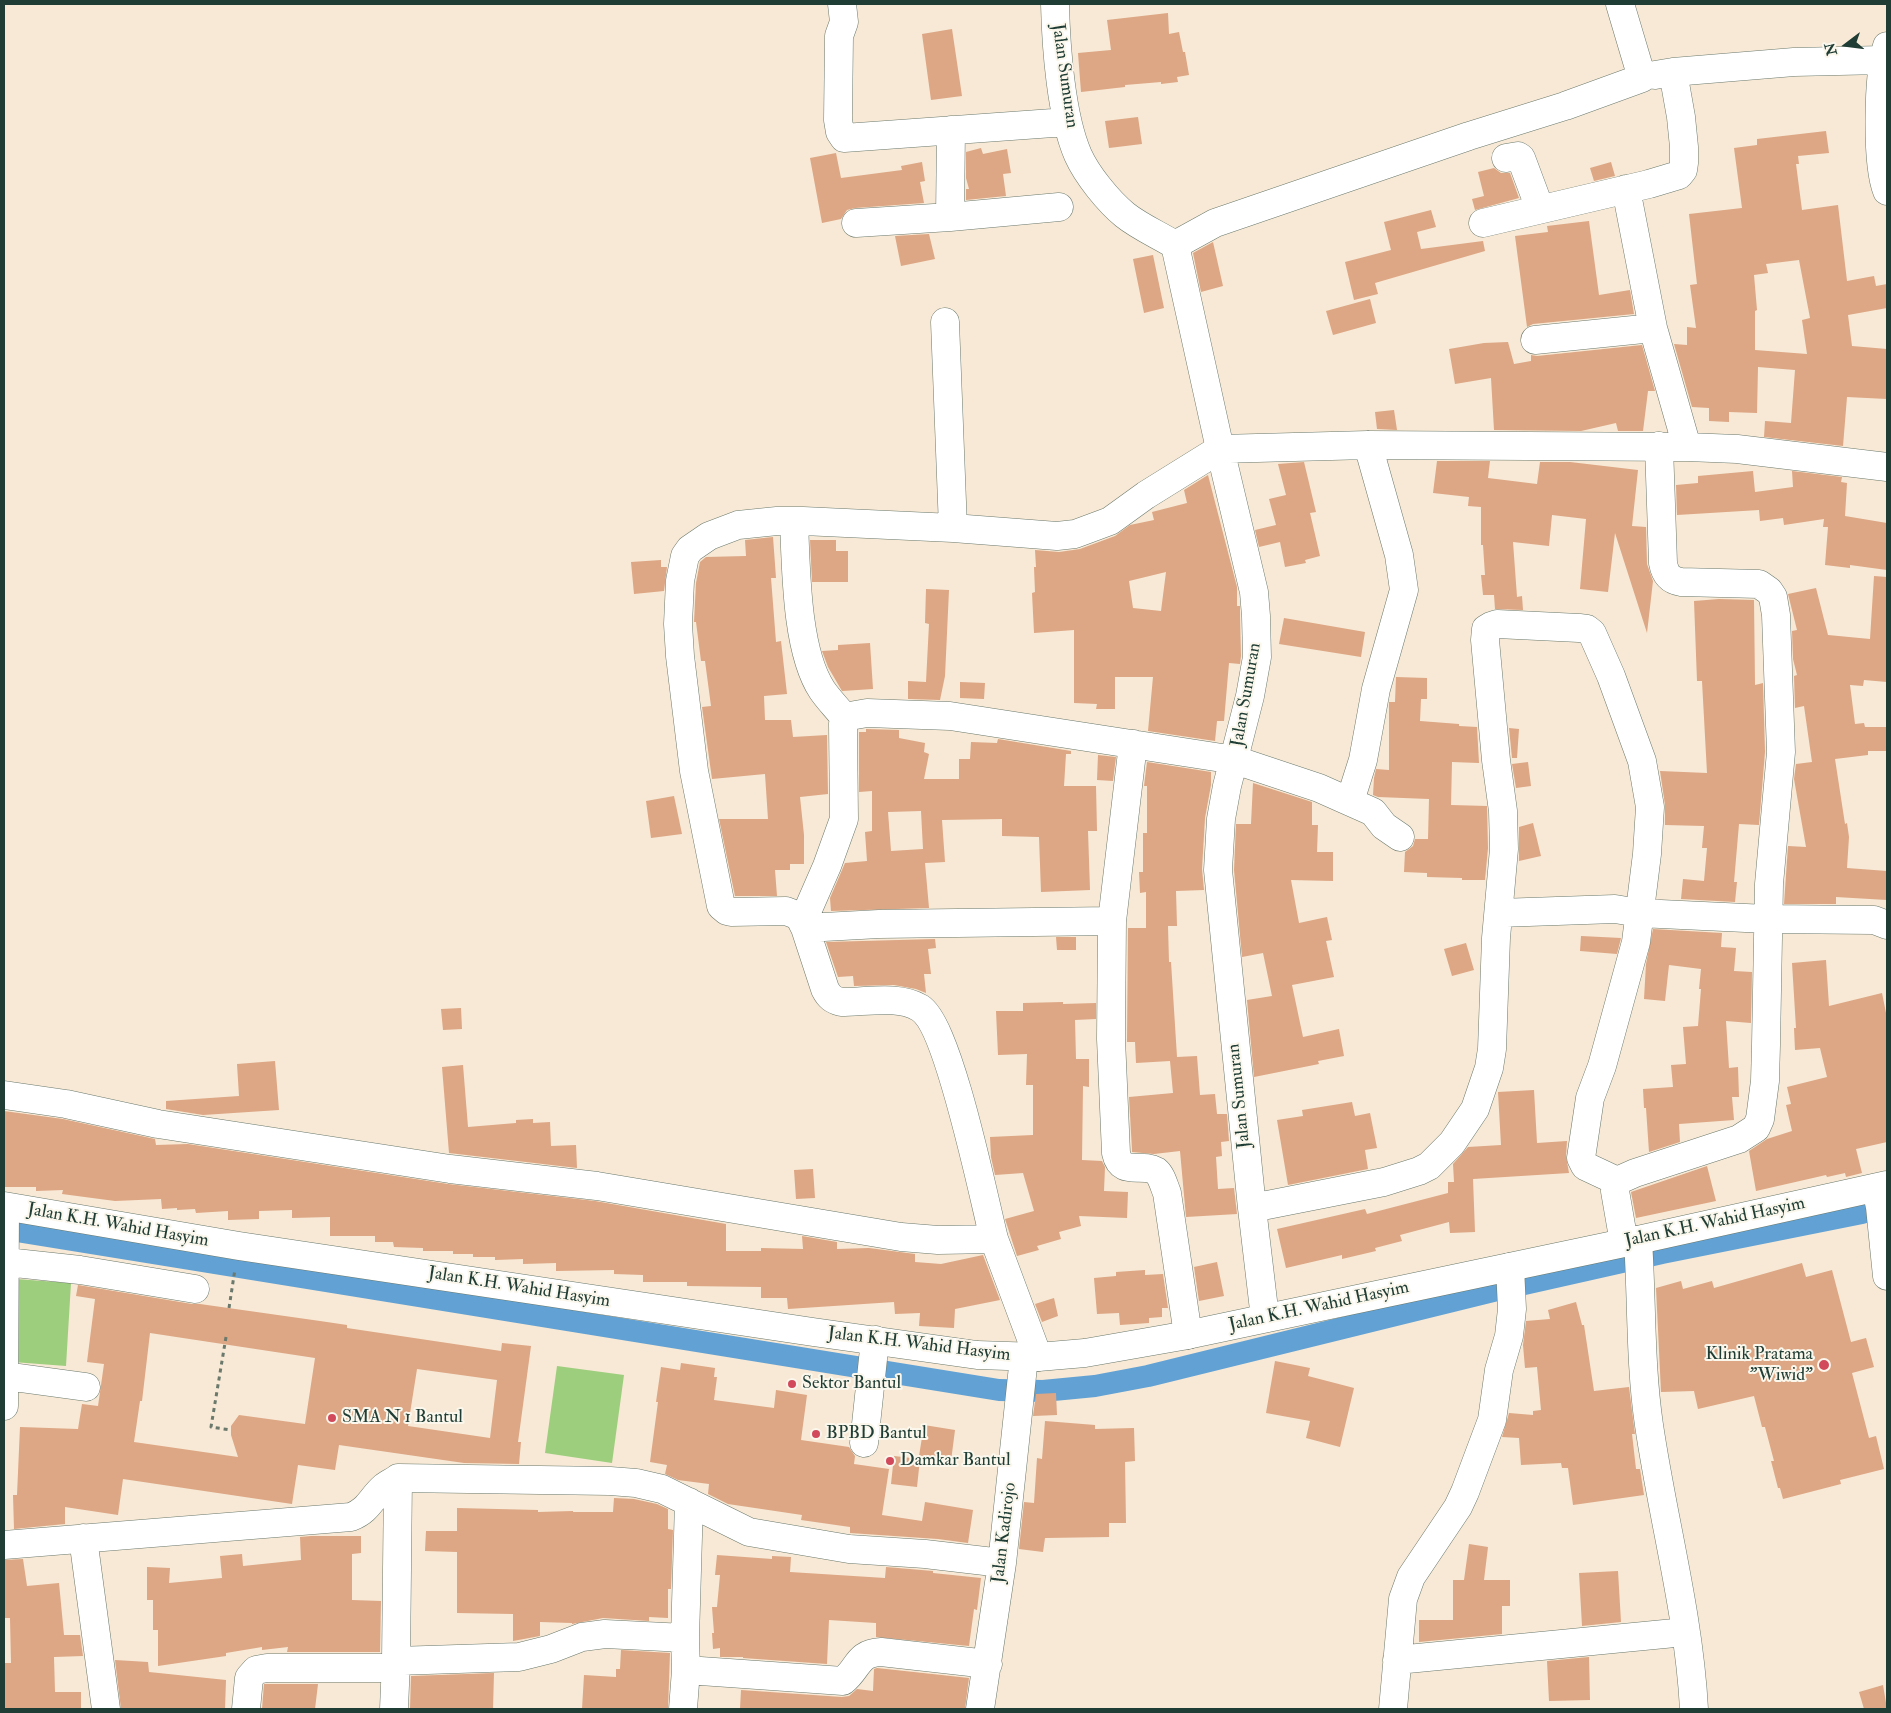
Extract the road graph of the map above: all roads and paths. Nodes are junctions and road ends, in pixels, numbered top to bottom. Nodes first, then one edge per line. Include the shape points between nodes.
1 (842, 4) edge
2 (1055, 4) edge
3 (1620, 4) edge
4 (1885, 53) edge
5 (1673, 72) junction
6 (1642, 78) junction
7 (1067, 122) junction
8 (951, 130) junction
9 (1506, 158) dead end
10 (1626, 189) junction
11 (1887, 191) edge
12 (1059, 207) dead end
13 (1540, 209) junction
14 (950, 217) junction
15 (856, 223) dead end
16 (1483, 223) dead end
17 (1175, 245) junction
18 (945, 322) dead end
19 (1653, 328) junction
20 (1535, 340) dead end
21 (1368, 444) junction
22 (1658, 446) junction
23 (1687, 446) junction
24 (1220, 449) junction
25 (1887, 468) edge
26 (794, 521) junction
27 (953, 528) junction
28 (844, 716) junction
29 (1133, 744) junction
30 (1235, 760) junction
31 (1350, 801) junction
32 (1400, 837) dead end
33 (1499, 913) junction
34 (1639, 914) junction
35 (1767, 919) junction
36 (1112, 921) junction
37 (804, 924) junction
38 (1887, 925) edge
39 (4, 1095) edge
40 (1617, 1181) junction
41 (1881, 1194) edge
42 (1252, 1208) junction
43 (4, 1209) edge
44 (994, 1239) junction
45 (1635, 1255) junction
46 (5, 1256) junction
47 (236, 1265) dead end
48 (1511, 1273) junction
49 (1887, 1276) edge
50 (195, 1289) dead end
51 (229, 1308) dead end
52 (1265, 1318) junction
53 (1188, 1335) junction
54 (226, 1338) dead end
55 (873, 1357) junction
56 (1028, 1359) junction
57 (5, 1376) edge
58 (86, 1387) dead end
59 (4, 1406) edge
60 (231, 1430) dead end
61 (864, 1443) dead end
62 (398, 1478) junction
63 (688, 1502) junction
64 (83, 1538) junction
65 (4, 1545) edge
66 (1002, 1562) junction
67 (1685, 1632) junction
68 (685, 1638) junction
69 (1398, 1660) junction
70 (988, 1664) junction
71 (395, 1665) junction
72 (686, 1670) junction
73 (106, 1709) edge
74 (246, 1709) edge
75 (394, 1709) edge
76 (683, 1709) edge
77 (980, 1709) edge
78 (1394, 1709) edge
79 (1694, 1709) edge

1 - 8 street via 844,22 839,36 838,120 844,138
2 - 7 street, Jalan Sumuran
3 - 6 street
4 - 5 street
4 - 11 street via 1880,103 1882,173
5 - 6 street
5 - 10 street via 1681,117 1683,170 1673,178
6 - 17 street via 1215,224
7 - 8 street
7 - 17 street, Jalan Sumuran via 1079,156 1098,186 1126,215
8 - 14 street
9 - 13 street via 1521,158
10 - 13 street
10 - 19 street
12 - 14 street
13 - 16 street
14 - 15 street
17 - 24 street, Jalan Sumuran
18 - 27 street
19 - 20 street
19 - 23 street
21 - 22 street
21 - 24 street
21 - 31 street via 1399,555 1404,590 1376,689 1363,760
22 - 23 street
22 - 35 street via 1663,562 1669,578 1681,582 1759,584 1773,597 1781,752
23 - 25 street
24 - 27 street via 1110,521 1075,534 1057,536
24 - 30 street, Jalan Sumuran via 1254,592 1258,635 1257,657
26 - 27 street
26 - 28 street via 805,648 822,690
26 - 37 street via 738,525 709,536 690,549 682,566 678,624 694,771 722,906 731,912 791,912
28 - 29 street via 867,713 950,716
28 - 37 street via 844,819
29 - 30 street
29 - 36 street
30 - 31 street
30 - 42 street, Jalan Sumuran via 1221,819 1218,870
31 - 32 street via 1373,812 1384,826
33 - 34 street via 1615,909
33 - 34 street via 1504,829 1485,640 1486,629 1497,624 1587,629 1596,640 1638,746 1648,789 1647,854
33 - 42 street via 1494,1033 1489,1068 1475,1108 1452,1144 1429,1166 1406,1177
34 - 35 street
34 - 40 street via 1636,942 1590,1098 1581,1158 1584,1166
35 - 38 street via 1874,920
35 - 40 street via 1764,1081 1756,1128 1739,1139
36 - 37 street
36 - 53 street via 1111,1038 1116,1153 1118,1162 1124,1167 1150,1169 1160,1175 1167,1193
37 - 44 street via 825,989 831,998 842,1002 899,1001 922,1009 931,1020 954,1075
39 - 44 street via 66,1104 158,1124 450,1169 597,1186 902,1237
40 - 45 street via 1615,1191
41 - 45 street, Jalan K.H. Wahid Hasyim
41 - 49 street
42 - 52 street, Jalan Sumuran
43 - 46 street
43 - 55 street, Jalan K.H. Wahid Hasyim via 813,1332
44 - 56 street
45 - 48 street, Jalan K.H. Wahid Hasyim
45 - 67 street via 1649,1426
46 - 50 street
46 - 57 street
47 - 51 path
48 - 52 street, Jalan K.H. Wahid Hasyim
48 - 69 street via 1509,1336 1499,1370 1492,1420 1458,1507 1418,1565 1406,1590
52 - 53 street, Jalan K.H. Wahid Hasyim
53 - 56 street, Jalan K.H. Wahid Hasyim via 1085,1354
54 - 60 path via 211,1427
55 - 56 street, Jalan K.H. Wahid Hasyim via 977,1355
55 - 61 street
56 - 66 street, Jalan Kadirojo via 1020,1393
57 - 58 street
57 - 59 street
62 - 63 street via 636,1483 662,1489
62 - 64 street via 383,1488 370,1506 351,1517
62 - 71 street
63 - 66 street via 749,1532 785,1539
63 - 68 street
64 - 65 street
64 - 73 street
66 - 70 street, Jalan Kadirojo
67 - 69 street
67 - 79 street
68 - 71 street via 605,1634 582,1637 519,1657
68 - 72 street
69 - 78 street
70 - 72 street via 881,1652 869,1653 843,1681
70 - 77 street, Jalan Kadirojo
71 - 74 street via 256,1670 249,1678
71 - 75 street
72 - 76 street

